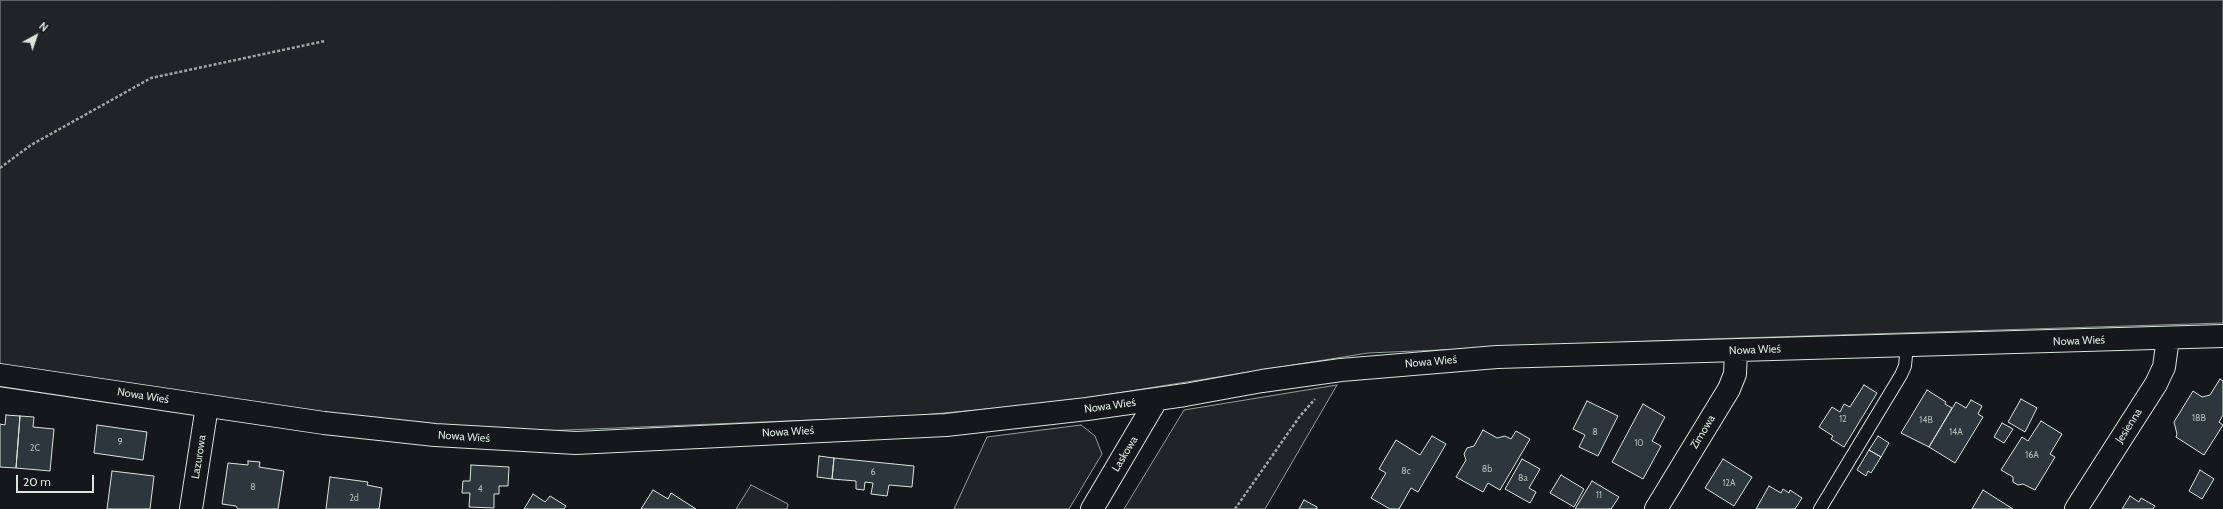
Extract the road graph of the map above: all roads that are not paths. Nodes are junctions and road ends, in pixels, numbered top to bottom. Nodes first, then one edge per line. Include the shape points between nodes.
1 (2223, 336) edge
2 (2168, 338) junction
3 (1907, 345) junction
4 (1736, 350) junction
5 (0, 375) edge
6 (1158, 399) junction
7 (207, 406) junction
8 (191, 509) edge
9 (1092, 509) edge
10 (1656, 509) edge
11 (1820, 509) edge
12 (2076, 509) edge

1 - 2 street, Nowa Wieś
2 - 3 street, Nowa Wieś
2 - 12 street, Jesienna via 2164,367 2156,384
3 - 4 street, Nowa Wieś
3 - 11 lane via 1905,366 1901,375
4 - 6 street, Nowa Wieś via 1497,357 1341,370
4 - 10 street, Zimowa via 1734,374 1729,389
5 - 7 street, Nowa Wieś
6 - 7 street, Nowa Wieś via 946,425 576,443 434,435
6 - 9 street, Laskowa
7 - 8 street, Lazurowa

